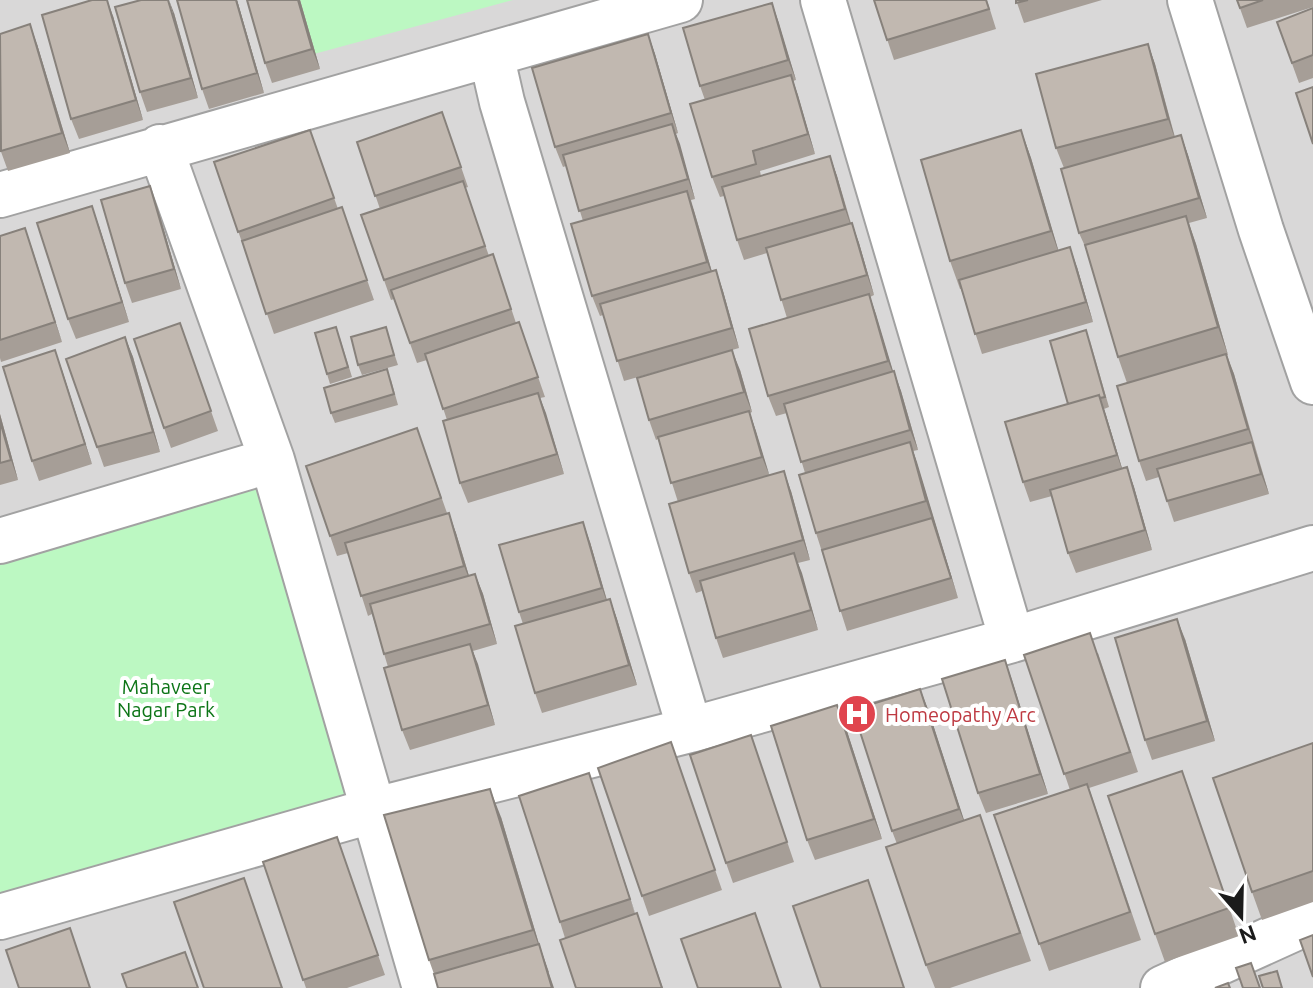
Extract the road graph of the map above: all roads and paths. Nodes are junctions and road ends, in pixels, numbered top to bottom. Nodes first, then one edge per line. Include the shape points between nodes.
1 (680, 0) edge
2 (823, 0) edge
3 (1190, 0) edge
4 (491, 54) junction
5 (160, 147) junction
6 (0, 195) edge
7 (1304, 327) edge
8 (1313, 382) edge
9 (272, 460) junction
10 (0, 541) edge
11 (1313, 548) edge
12 (1012, 640) junction
13 (690, 730) junction
14 (371, 811) junction
15 (0, 917) edge
16 (1313, 920) edge
17 (425, 988) edge
18 (1163, 988) edge

1 - 4 street
2 - 12 street
3 - 7 street via 1261,230
4 - 5 street
4 - 13 street
5 - 6 street
5 - 9 street
7 - 8 street
9 - 10 street
9 - 14 street
11 - 12 street
12 - 13 street
13 - 14 street
14 - 15 street
14 - 17 street
16 - 18 street

